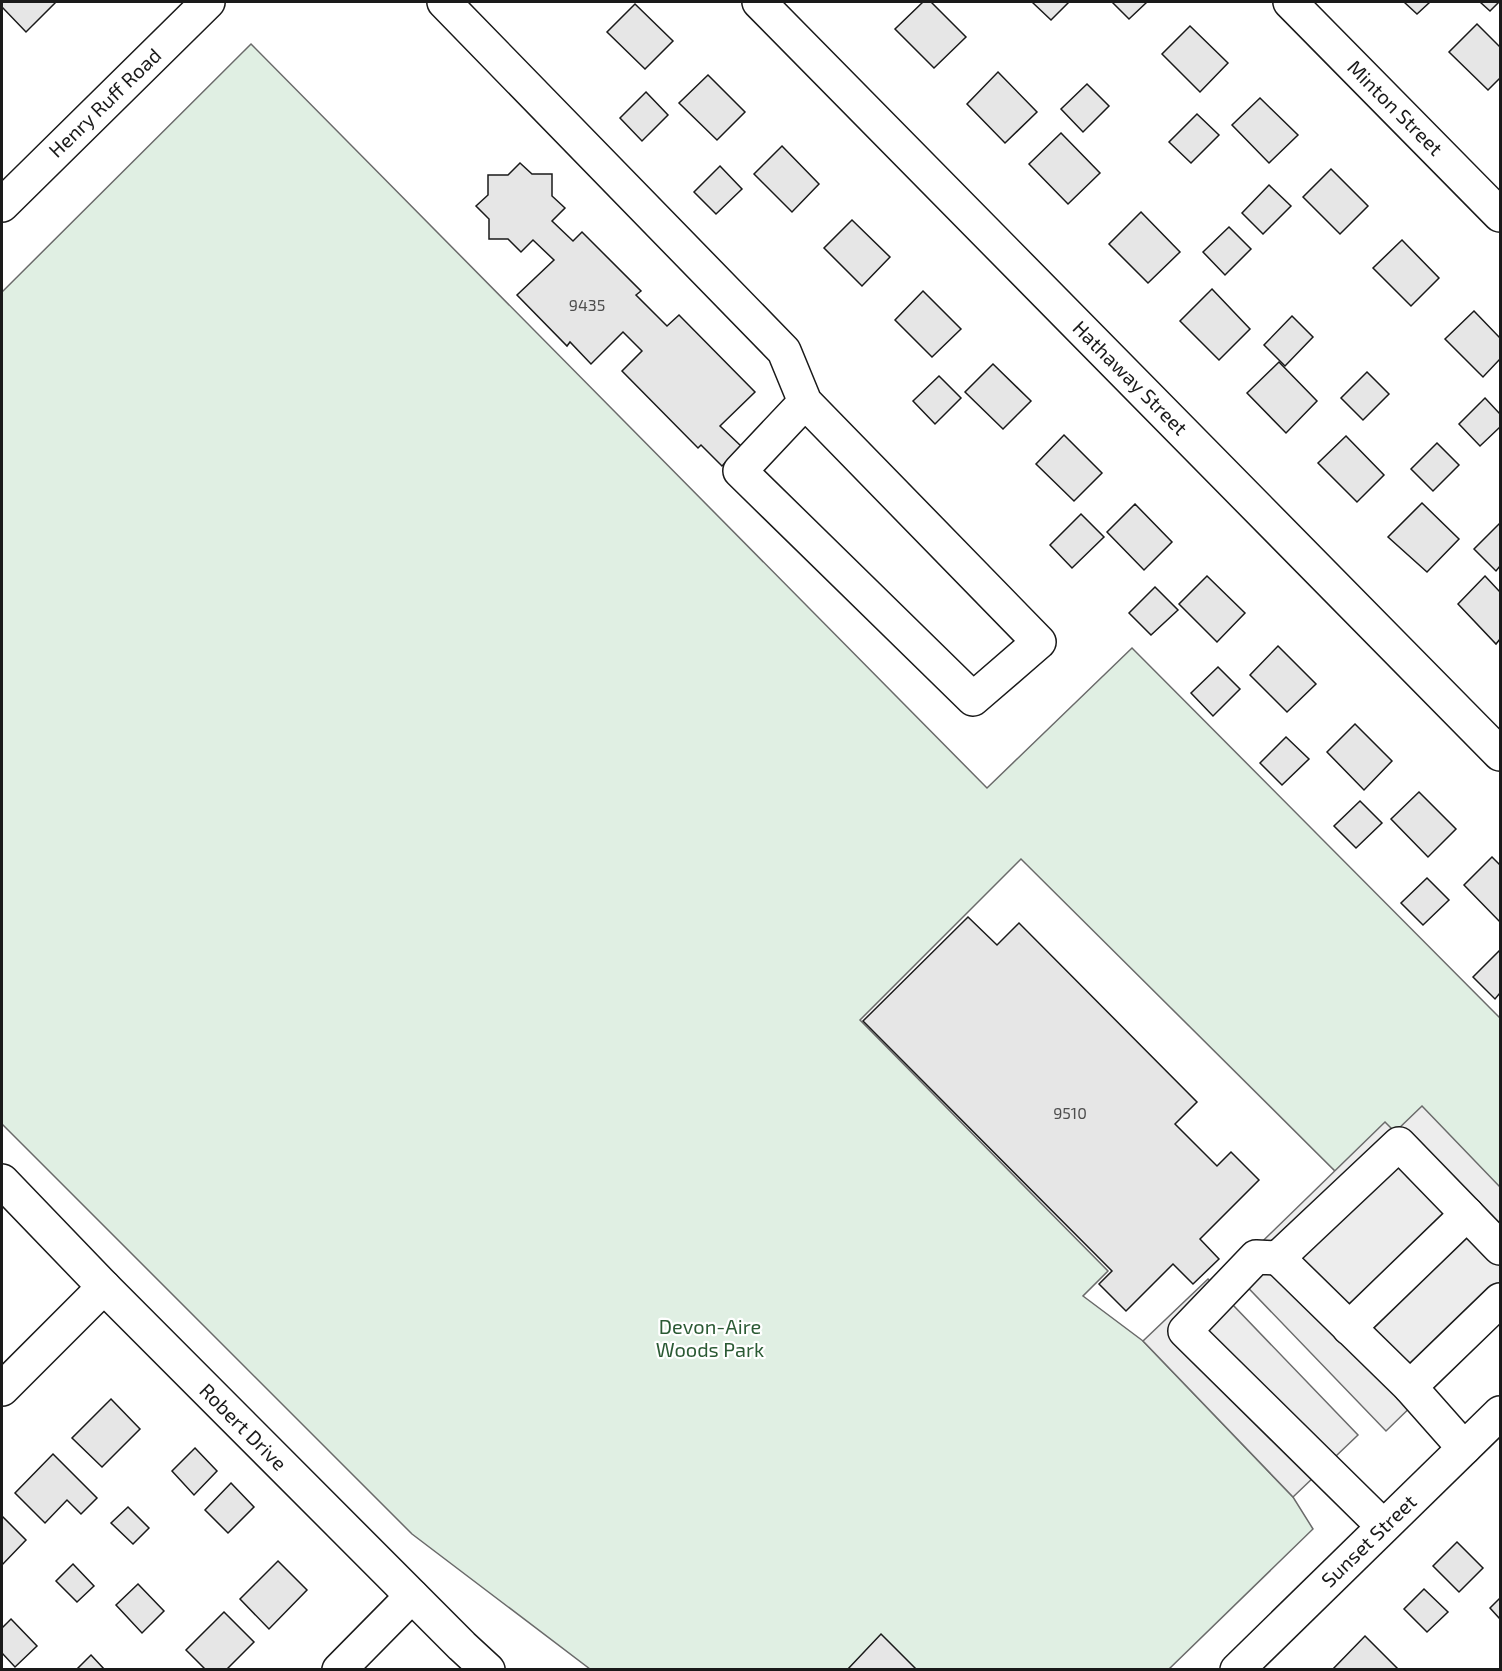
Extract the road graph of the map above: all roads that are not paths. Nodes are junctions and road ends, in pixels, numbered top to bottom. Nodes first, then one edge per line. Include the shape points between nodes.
1 (444, 2) edge
2 (759, 2) edge
3 (1290, 2) edge
4 (201, 4) edge
5 (2, 205) edge
6 (1500, 215) edge
7 (805, 402) junction
8 (1500, 754) edge
9 (2, 1181) edge
10 (1467, 1214) junction
11 (1500, 1248) edge
12 (1278, 1258) junction
13 (104, 1287) junction
14 (1500, 1300) edge
15 (1349, 1328) junction
16 (1410, 1388) junction
17 (2, 1389) edge
18 (1500, 1413) edge
19 (1464, 1448) junction
20 (1383, 1526) junction
21 (412, 1596) junction
22 (1239, 1669) edge
23 (339, 1670) edge
24 (488, 1670) edge

1 - 7 street via 784,351
2 - 8 street, Hathaway Street
3 - 6 street, Minton Street
4 - 5 street, Henry Ruff Road
7 - 7 street via 1039,642 974,699 740,471
9 - 13 street, Robert Drive
10 - 11 street
10 - 12 street via 1399,1144
10 - 15 street
12 - 15 street
12 - 20 street via 1256,1257 1185,1331
13 - 17 street
13 - 21 street, Robert Drive
14 - 16 street
15 - 16 street
16 - 19 street
18 - 19 street, Sunset Street
19 - 20 street, Sunset Street
20 - 22 street, Sunset Street
21 - 23 street
21 - 24 street, Robert Drive

